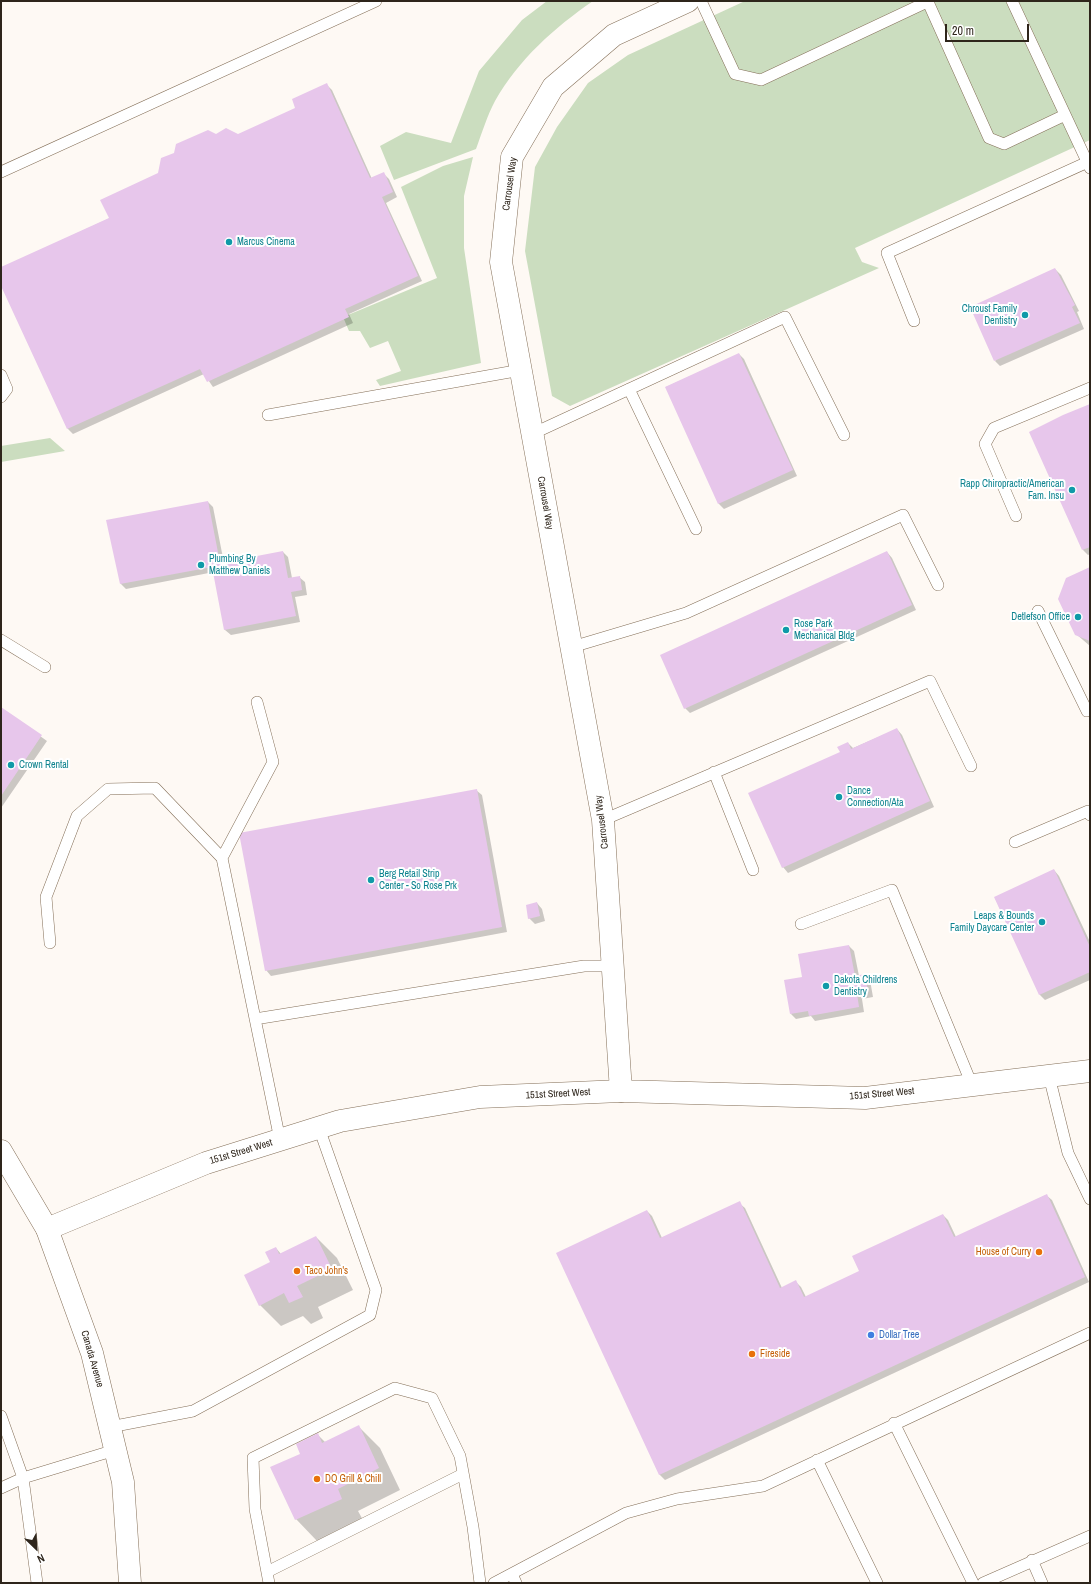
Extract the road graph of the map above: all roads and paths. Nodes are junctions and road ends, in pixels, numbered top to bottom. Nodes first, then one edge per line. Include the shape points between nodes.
1 (376, 1) edge
2 (688, 1) edge
3 (701, 1) edge
4 (929, 1) edge
5 (1012, 1) edge
6 (1065, 116) junction
7 (1089, 164) edge
8 (1, 172) edge
9 (914, 321) dead end
10 (521, 370) junction
11 (1, 375) edge
12 (1090, 388) edge
13 (629, 389) junction
14 (1, 397) edge
15 (268, 415) dead end
16 (532, 434) junction
17 (844, 435) dead end
18 (1016, 516) dead end
19 (696, 529) dead end
20 (938, 585) dead end
21 (1038, 611) dead end
22 (1, 640) edge
23 (572, 647) junction
24 (46, 667) dead end
25 (258, 702) dead end
26 (1090, 710) edge
27 (971, 766) dead end
28 (714, 772) junction
29 (1090, 815) edge
30 (603, 820) junction
31 (1015, 842) dead end
32 (222, 858) junction
33 (753, 870) dead end
34 (801, 924) dead end
35 (50, 943) dead end
36 (613, 966) junction
37 (255, 1019) junction
38 (1090, 1071) edge
39 (1049, 1076) junction
40 (972, 1085) junction
41 (621, 1091) junction
42 (319, 1128) junction
43 (280, 1140) junction
44 (1, 1151) edge
45 (1089, 1193) edge
46 (46, 1229) junction
47 (1090, 1333) edge
48 (1, 1416) edge
49 (894, 1423) junction
50 (110, 1427) junction
51 (116, 1450) junction
52 (817, 1460) junction
53 (463, 1474) junction
54 (23, 1478) junction
55 (1, 1488) edge
56 (1090, 1536) edge
57 (1032, 1560) junction
58 (268, 1578) edge
59 (514, 1578) edge
60 (37, 1583) edge
61 (130, 1583) edge
62 (480, 1583) edge
63 (494, 1583) edge
64 (877, 1583) edge
65 (973, 1583) edge
66 (983, 1583) edge
67 (1042, 1583) edge

1 - 8 lane
2 - 10 street, Carrousel Way via 614,35 553,87 512,157 501,262
3 - 4 lane via 735,74 761,80
4 - 6 lane via 990,138 1004,144
5 - 6 lane
6 - 7 lane
7 - 9 lane via 887,254
10 - 15 lane
10 - 16 street, Carrousel Way
11 - 14 lane via 7,389
12 - 18 lane via 994,428 985,444
13 - 16 lane
13 - 17 lane via 785,317
13 - 19 lane
16 - 23 street, Carrousel Way
20 - 23 lane via 903,515 686,613
21 - 26 lane via 1088,712
22 - 24 lane
23 - 30 street, Carrousel Way
25 - 32 lane via 273,762
27 - 28 lane via 930,681
28 - 30 lane
28 - 33 lane
29 - 31 lane via 1088,811
30 - 36 street, Carrousel Way
32 - 35 lane via 155,788 108,789 77,816 46,897
32 - 37 lane
34 - 40 lane via 892,890
36 - 37 lane via 584,966
36 - 41 street, Carrousel Way
37 - 43 lane
38 - 39 street, 151st Street West
39 - 40 street, 151st Street West
39 - 45 lane via 1068,1153
40 - 41 street, 151st Street West via 865,1098
41 - 42 street, 151st Street West via 480,1098 340,1121
42 - 43 street, 151st Street West
42 - 50 lane via 376,1290 370,1316 193,1411
43 - 46 street, 151st Street West via 206,1163
44 - 46 street, Canada Avenue
46 - 50 street, Canada Avenue via 92,1353
47 - 49 lane
48 - 54 lane
49 - 52 lane
49 - 65 lane
50 - 51 street, Canada Avenue
51 - 54 lane
51 - 61 street, Canada Avenue via 123,1482
52 - 59 lane via 764,1486 677,1499 626,1513
52 - 64 lane
53 - 58 lane
53 - 58 lane via 460,1456 432,1398 395,1388 253,1458 255,1510
53 - 62 lane
54 - 55 lane
54 - 60 lane
56 - 57 lane
57 - 66 lane
57 - 67 lane
59 - 63 lane

